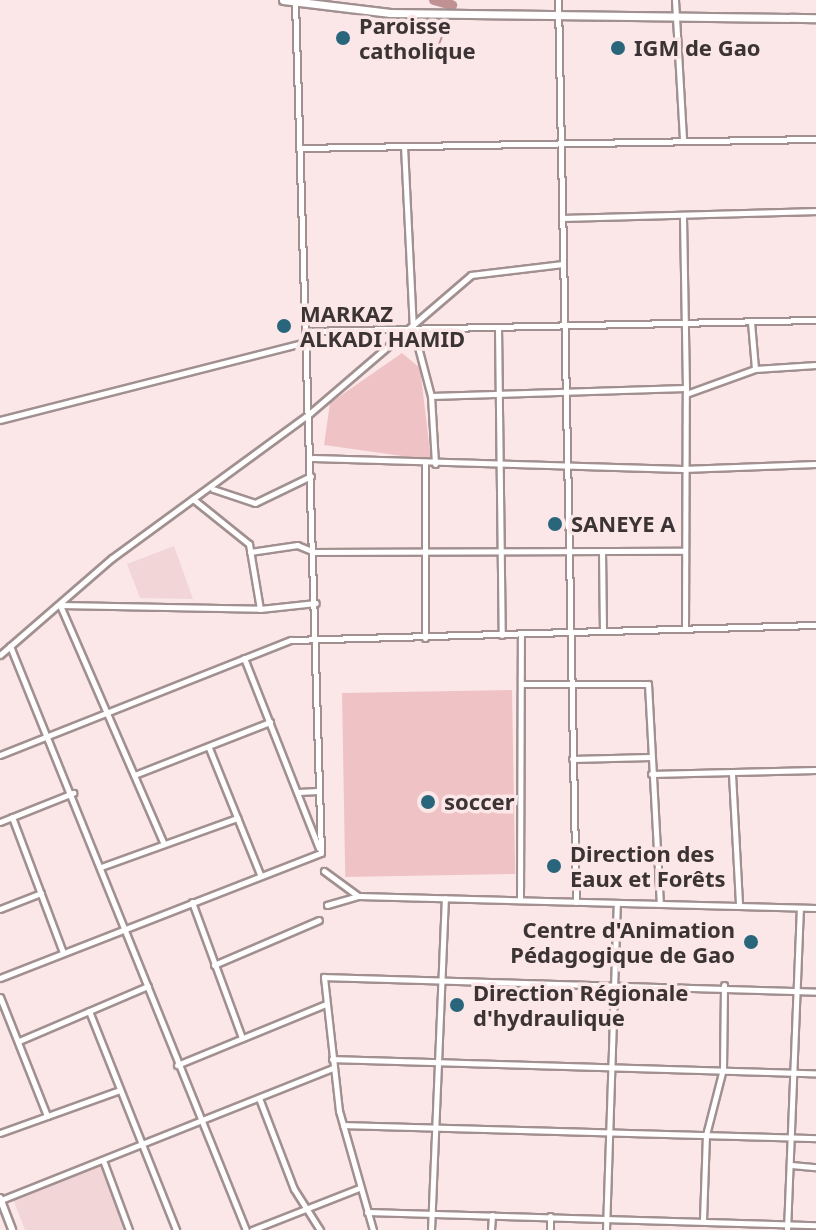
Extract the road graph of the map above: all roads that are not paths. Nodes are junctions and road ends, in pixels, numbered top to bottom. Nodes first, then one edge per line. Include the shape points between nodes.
1 (283, 0) edge
2 (558, 0) edge
3 (675, 0) edge
4 (295, 2) edge
5 (558, 12) junction
6 (676, 15) junction
7 (816, 18) edge
8 (816, 139) edge
9 (683, 140) junction
10 (563, 143) junction
11 (404, 146) junction
12 (300, 148) junction
13 (816, 211) edge
14 (683, 217) junction
15 (564, 218) junction
16 (562, 264) junction
17 (816, 320) edge
18 (751, 321) junction
19 (685, 322) junction
20 (563, 326) junction
21 (498, 327) junction
22 (413, 328) junction
23 (306, 331) junction
24 (307, 342) junction
25 (816, 365) edge
26 (755, 369) junction
27 (686, 391) junction
28 (565, 392) junction
29 (499, 394) junction
30 (431, 396) junction
31 (309, 414) junction
32 (0, 420) edge
33 (313, 458) junction
34 (502, 461) junction
35 (425, 463) junction
36 (435, 464) junction
37 (816, 464) edge
38 (570, 465) junction
39 (683, 469) junction
40 (311, 476) junction
41 (213, 489) junction
42 (193, 499) junction
43 (501, 551) junction
44 (568, 551) junction
45 (602, 551) junction
46 (684, 551) junction
47 (250, 552) junction
48 (314, 552) junction
49 (424, 552) junction
50 (316, 603) junction
51 (60, 605) junction
52 (260, 609) junction
53 (816, 625) edge
54 (603, 628) junction
55 (569, 629) junction
56 (685, 629) junction
57 (521, 634) junction
58 (502, 635) junction
59 (425, 638) junction
60 (317, 642) junction
61 (10, 646) junction
62 (0, 655) edge
63 (244, 658) junction
64 (521, 684) junction
65 (570, 684) junction
66 (109, 712) junction
67 (270, 722) junction
68 (51, 734) junction
69 (209, 748) junction
70 (0, 755) edge
71 (651, 757) junction
72 (572, 759) junction
73 (816, 770) edge
74 (137, 774) junction
75 (651, 774) junction
76 (732, 774) junction
77 (318, 791) junction
78 (298, 792) junction
79 (73, 793) junction
80 (12, 817) junction
81 (237, 818) junction
82 (0, 822) edge
83 (163, 842) junction
84 (321, 853) junction
85 (101, 867) junction
86 (324, 871) dead end
87 (260, 874) junction
88 (41, 893) junction
89 (358, 896) junction
90 (445, 898) junction
91 (520, 899) junction
92 (192, 902) junction
93 (576, 902) junction
94 (617, 903) junction
95 (660, 904) junction
96 (327, 905) dead end
97 (739, 905) junction
98 (800, 908) junction
99 (816, 908) edge
100 (0, 909) edge
101 (319, 920) dead end
102 (125, 929) junction
103 (63, 953) junction
104 (214, 965) junction
105 (0, 978) edge
106 (440, 978) junction
107 (612, 983) junction
108 (724, 985) junction
109 (148, 986) junction
110 (797, 991) junction
111 (816, 992) edge
112 (0, 997) edge
113 (326, 1004) junction
114 (89, 1011) junction
115 (242, 1038) junction
116 (19, 1041) junction
117 (332, 1059) junction
118 (437, 1062) junction
119 (177, 1065) junction
120 (612, 1065) junction
121 (333, 1068) junction
122 (723, 1069) junction
123 (793, 1072) junction
124 (816, 1073) edge
125 (120, 1090) junction
126 (259, 1098) junction
127 (47, 1116) junction
128 (201, 1121) junction
129 (343, 1125) junction
130 (434, 1128) junction
131 (610, 1132) junction
132 (0, 1133) edge
133 (706, 1135) junction
134 (791, 1138) junction
135 (816, 1138) edge
136 (143, 1144) junction
137 (103, 1160) junction
138 (791, 1165) junction
139 (816, 1167) edge
140 (359, 1188) junction
141 (0, 1199) edge
142 (308, 1211) junction
143 (367, 1212) junction
144 (431, 1213) junction
145 (492, 1215) junction
146 (550, 1216) junction
147 (606, 1218) junction
148 (661, 1219) junction
149 (703, 1220) junction
150 (719, 1221) junction
151 (787, 1222) junction
152 (816, 1225) edge
153 (12, 1230) edge
154 (129, 1230) edge
155 (176, 1230) edge
156 (246, 1230) edge
157 (252, 1230) edge
158 (320, 1230) edge
159 (373, 1230) edge
160 (431, 1230) edge
161 (491, 1230) edge
162 (550, 1230) edge
163 (606, 1230) edge
164 (660, 1230) edge
165 (718, 1230) edge
166 (787, 1230) edge

1 - 4 main road
2 - 5 street
3 - 6 street
4 - 5 main road via 390,13
4 - 12 street
5 - 6 main road
5 - 10 street
6 - 7 main road
6 - 9 street
8 - 9 street
9 - 10 street
10 - 11 street
10 - 15 street
11 - 12 street
11 - 22 street
12 - 23 street
13 - 14 street
14 - 15 street
14 - 19 street
15 - 16 street
16 - 20 street
16 - 22 street via 471,275
17 - 18 street
18 - 19 street
18 - 26 street
19 - 20 street
19 - 27 street
20 - 21 street
20 - 28 street
21 - 22 street
21 - 29 street
22 - 23 street
22 - 30 street
22 - 31 street
23 - 24 street
24 - 31 street
24 - 32 street
25 - 26 street
26 - 27 street
27 - 28 street
27 - 39 street
28 - 29 street
28 - 38 street
29 - 30 street
29 - 34 street
30 - 36 street
31 - 33 street
31 - 41 street
33 - 35 street
33 - 40 street
34 - 36 street
34 - 38 street
34 - 43 street
35 - 36 street
35 - 49 street
37 - 39 street
38 - 39 street
38 - 44 street
39 - 46 street
40 - 41 street via 255,503
40 - 48 street
41 - 42 street
42 - 47 street
42 - 51 street
43 - 44 street
43 - 49 street
43 - 58 street
44 - 45 street
44 - 55 street
45 - 46 street
45 - 54 street
46 - 56 street
47 - 48 street via 297,545
47 - 52 street
48 - 49 street
48 - 50 street
49 - 59 street
50 - 52 street
50 - 60 street
51 - 52 street
51 - 61 street
51 - 66 street
53 - 56 street
54 - 55 street
54 - 56 street
55 - 57 street
55 - 65 street
57 - 58 street
57 - 64 street
58 - 59 street
59 - 60 street
60 - 63 street via 291,640
60 - 77 street
61 - 62 street
61 - 68 street
63 - 66 street
63 - 67 street
64 - 65 street
64 - 91 street
65 - 71 street via 648,684
65 - 72 street
66 - 68 street
66 - 74 street
67 - 69 street
67 - 78 street
68 - 70 street
68 - 79 street
69 - 74 street
69 - 81 street
71 - 72 street
71 - 75 street
72 - 93 street
73 - 76 street
74 - 83 street
75 - 76 street
75 - 95 street
76 - 97 street
77 - 78 street
77 - 84 street
78 - 84 street
79 - 80 street
79 - 85 street
80 - 82 street
80 - 88 street
81 - 83 street
81 - 87 street
83 - 85 street
84 - 87 street
85 - 102 street
86 - 89 street
87 - 92 street
88 - 100 street
88 - 103 street
89 - 90 street
89 - 96 street
90 - 91 street
90 - 106 street
91 - 93 street
92 - 102 street
92 - 104 street
93 - 94 street
94 - 95 street
94 - 107 street
95 - 97 street
97 - 98 street
98 - 99 street
98 - 110 street
101 - 104 street
102 - 103 street
102 - 109 street
103 - 105 street
104 - 115 street
106 - 107 street
106 - 113 street via 324,977
106 - 118 street
107 - 108 street
107 - 120 street
108 - 110 street
108 - 122 street
109 - 114 street
109 - 119 street
110 - 111 street
110 - 123 street
112 - 116 street
113 - 115 street
113 - 117 street
114 - 116 street
114 - 125 street
115 - 119 street
116 - 127 street
117 - 118 street
117 - 121 street
118 - 120 street
118 - 130 street
119 - 128 street
120 - 122 street
120 - 131 street
121 - 126 street
121 - 129 street
122 - 123 street
122 - 133 street
123 - 124 street
123 - 134 street
125 - 127 street
125 - 136 street
126 - 128 street
126 - 142 street
127 - 132 street
128 - 136 street
128 - 156 street
129 - 130 street
129 - 140 street
130 - 131 street
130 - 144 street
131 - 133 street
131 - 147 street
133 - 134 street
133 - 149 street
134 - 135 street
134 - 138 street
136 - 137 street
136 - 155 street
137 - 141 street
137 - 154 street
138 - 139 street
138 - 151 street
140 - 142 street
140 - 143 street
141 - 153 street
142 - 157 street
142 - 158 street
143 - 144 street
143 - 159 street
144 - 145 street
144 - 160 street
145 - 146 street
145 - 161 street
146 - 147 street
146 - 162 street
147 - 148 street
147 - 163 street
148 - 149 street
148 - 164 street
149 - 150 street
150 - 151 street
150 - 165 street
151 - 152 street
151 - 166 street

